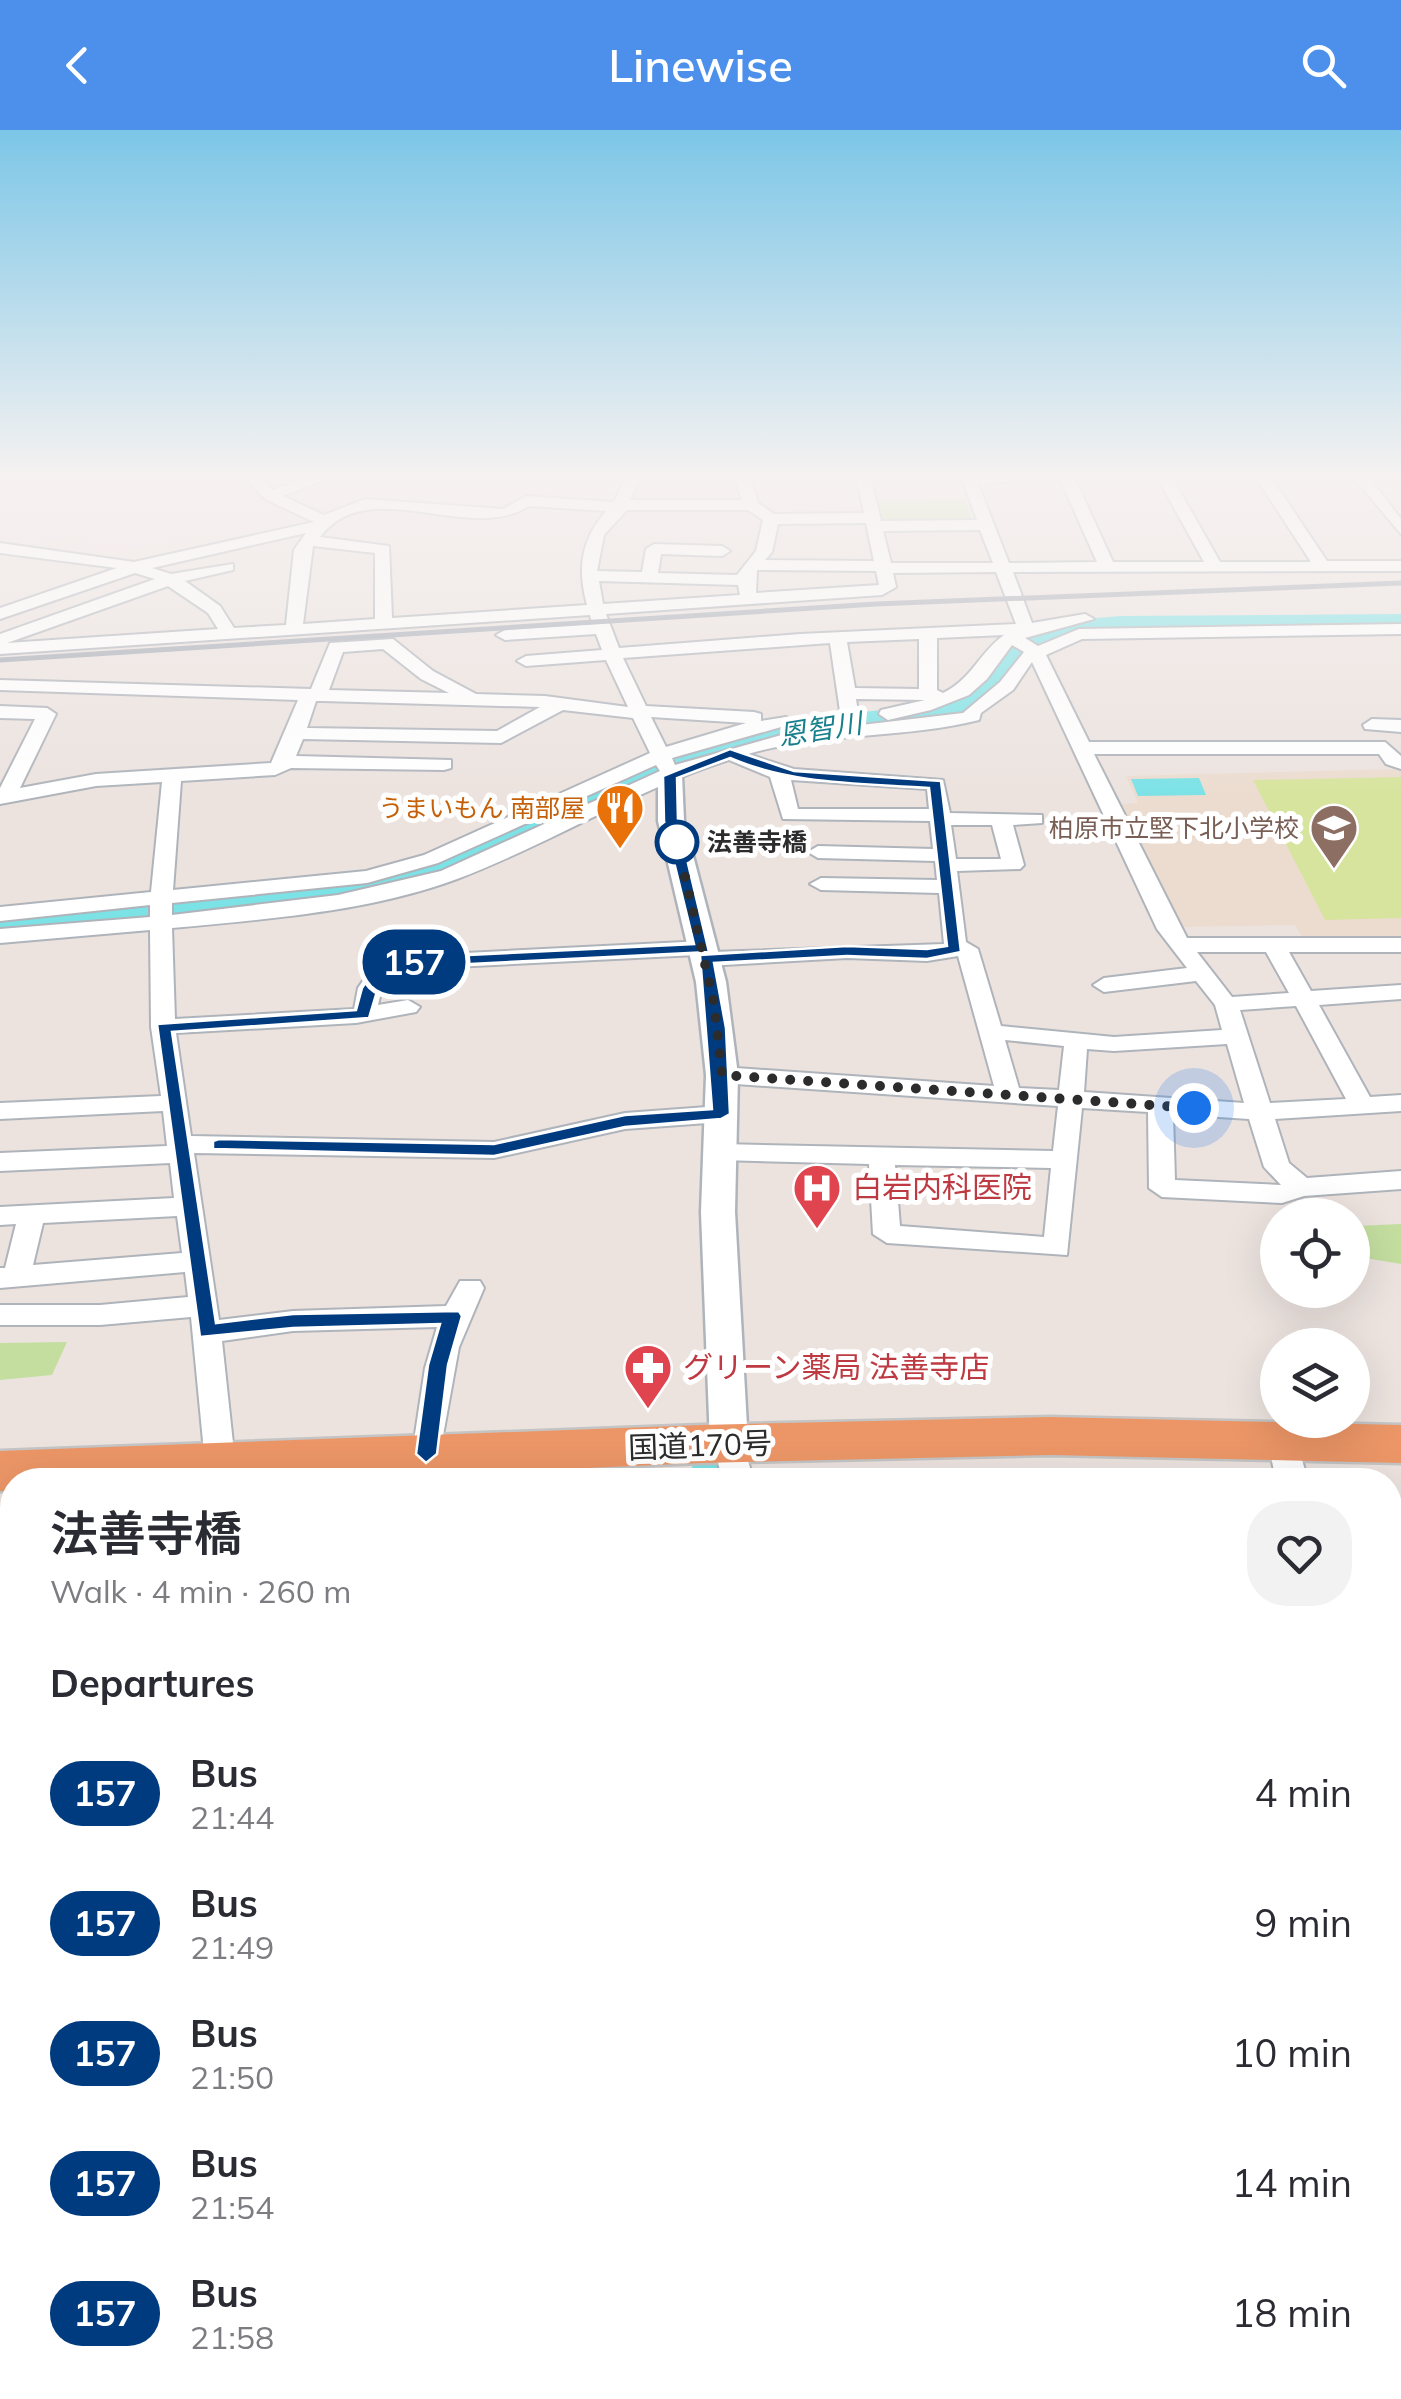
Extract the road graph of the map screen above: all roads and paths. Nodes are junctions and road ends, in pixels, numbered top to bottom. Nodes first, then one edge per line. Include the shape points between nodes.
1 (84, 585) edge
2 (154, 585) edge
3 (175, 585) edge
4 (296, 585) edge
5 (383, 585) edge
6 (591, 585) edge
7 (748, 585) edge
8 (888, 585) edge
9 (1005, 585) edge
10 (748, 598) junction
11 (596, 608) junction
12 (0, 614) edge
13 (1401, 615) edge
14 (384, 625) junction
15 (605, 628) junction
16 (1401, 628) edge
17 (294, 632) junction
18 (1020, 633) junction
19 (505, 634) dead end
20 (230, 635) junction
21 (928, 635) junction
22 (838, 638) junction
23 (0, 640) edge
24 (336, 646) junction
25 (0, 649) edge
26 (1036, 652) junction
27 (616, 653) junction
28 (116, 660) dead end
29 (526, 662) dead end
30 (0, 685) edge
31 (846, 693) junction
32 (937, 695) junction
33 (313, 696) junction
34 (478, 700) junction
35 (561, 703) junction
36 (0, 712) edge
37 (641, 712) junction
38 (850, 718) junction
39 (810, 720) junction
40 (1401, 726) edge
41 (296, 732) junction
42 (1082, 748) junction
43 (1385, 748) junction
44 (730, 753) junction
45 (285, 762) junction
46 (1401, 763) edge
47 (444, 764) dead end
48 (666, 765) junction
49 (779, 772) junction
50 (172, 775) junction
51 (2, 798) edge
52 (939, 817) junction
53 (1001, 819) junction
54 (1035, 819) dead end
55 (818, 852) dead end
56 (945, 869) junction
57 (821, 884) dead end
58 (160, 909) junction
59 (0, 914) edge
60 (0, 936) edge
61 (1181, 945) junction
62 (1274, 945) junction
63 (1401, 945) edge
64 (1367, 946) junction
65 (956, 949) junction
66 (705, 954) junction
67 (1202, 972) junction
68 (1104, 985) dead end
69 (1304, 996) junction
70 (1398, 996) edge
71 (1226, 1004) junction
72 (408, 1007) dead end
73 (364, 1015) junction
74 (163, 1027) junction
75 (993, 1032) junction
76 (1236, 1036) junction
77 (1076, 1043) junction
78 (722, 1075) junction
79 (1009, 1094) junction
80 (1072, 1100) junction
81 (174, 1102) junction
82 (1401, 1103) edge
83 (1160, 1106) junction
84 (1363, 1106) junction
85 (0, 1110) edge
86 (1261, 1112) junction
87 (721, 1114) junction
88 (180, 1149) junction
89 (720, 1152) junction
90 (882, 1158) junction
91 (1062, 1160) junction
92 (0, 1162) edge
93 (1401, 1180) edge
94 (1301, 1187) junction
95 (189, 1206) junction
96 (32, 1214) junction
97 (0, 1216) edge
98 (197, 1261) junction
99 (8, 1277) edge
100 (470, 1288) dead end
101 (0, 1316) edge
102 (452, 1316) junction
103 (205, 1319) junction
104 (1401, 1444) edge
105 (426, 1454) junction
106 (1287, 1459) edge
107 (220, 1462) junction
108 (734, 1462) edge
109 (126, 1468) edge
110 (369, 1468) edge

1 - 12 street
2 - 23 street
3 - 20 street via 222,616
4 - 17 street
5 - 14 street
6 - 11 street
7 - 10 street
8 - 10 street
9 - 18 street
10 - 11 street
11 - 14 street
11 - 15 street
13 - 18 street via 1122,616
14 - 17 street
15 - 19 street
15 - 27 street
16 - 26 street via 1079,634
17 - 20 street
18 - 21 street
18 - 26 street
18 - 32 street via 996,649 980,676
20 - 25 street
21 - 22 street
21 - 32 street
22 - 27 street
22 - 31 street
24 - 28 street
24 - 33 street
24 - 34 street via 387,643 427,675
26 - 42 street
26 - 44 street via 972,716
27 - 29 street
27 - 37 street
30 - 33 street
31 - 32 street
31 - 38 street
32 - 38 street via 903,712
33 - 34 street
33 - 41 street
34 - 35 street
35 - 37 street
35 - 41 street via 501,737
36 - 51 street via 47,714
37 - 39 street
37 - 48 street
38 - 39 street
39 - 48 street via 744,729
40 - 43 street via 1372,725
41 - 45 street
42 - 43 street
42 - 61 street
43 - 46 street
44 - 48 street
44 - 49 street
45 - 47 street
45 - 50 street via 275,769
48 - 58 street via 448,875 402,890 323,904
48 - 66 street via 671,821
49 - 52 street via 936,784
49 - 52 street via 790,815
50 - 51 street via 96,780
50 - 58 street
52 - 53 street
52 - 56 street
53 - 54 street
53 - 56 street via 1013,865
55 - 56 street
56 - 57 street
56 - 65 street
58 - 59 street
58 - 60 street
58 - 74 street
61 - 62 street
61 - 67 street
62 - 64 street
62 - 69 street
63 - 64 street
64 - 70 street
65 - 66 street
65 - 75 street via 966,949
66 - 73 street via 386,964 370,988
66 - 78 street
67 - 68 street
67 - 71 street
69 - 70 street
69 - 71 street
69 - 84 street
71 - 76 street
72 - 73 street
73 - 74 street
74 - 81 street
75 - 77 street
75 - 79 street
76 - 77 street
76 - 86 street
77 - 80 street
78 - 79 street
78 - 87 street
79 - 80 street
80 - 83 street
80 - 91 street
81 - 85 street
81 - 88 street
82 - 84 street
83 - 86 street
83 - 94 street via 1162,1188 1282,1194
84 - 86 street
86 - 94 street via 1276,1167
87 - 88 street via 625,1121 494,1150
87 - 89 street
88 - 92 street
88 - 95 street
89 - 90 street
89 - 108 street
90 - 91 street
90 - 91 street via 887,1234 1056,1248
93 - 94 street
95 - 96 street
95 - 98 street
96 - 97 street
96 - 99 street
98 - 99 street
98 - 103 street
100 - 102 street
101 - 103 street
102 - 103 street
102 - 105 street
103 - 107 street
104 - 106 highway, 国道170号
105 - 108 highway, 国道170号
105 - 110 highway, 国道170号
106 - 108 highway, 国道170号 via 1142,1435
107 - 109 highway, 国道170号
107 - 110 highway, 国道170号

